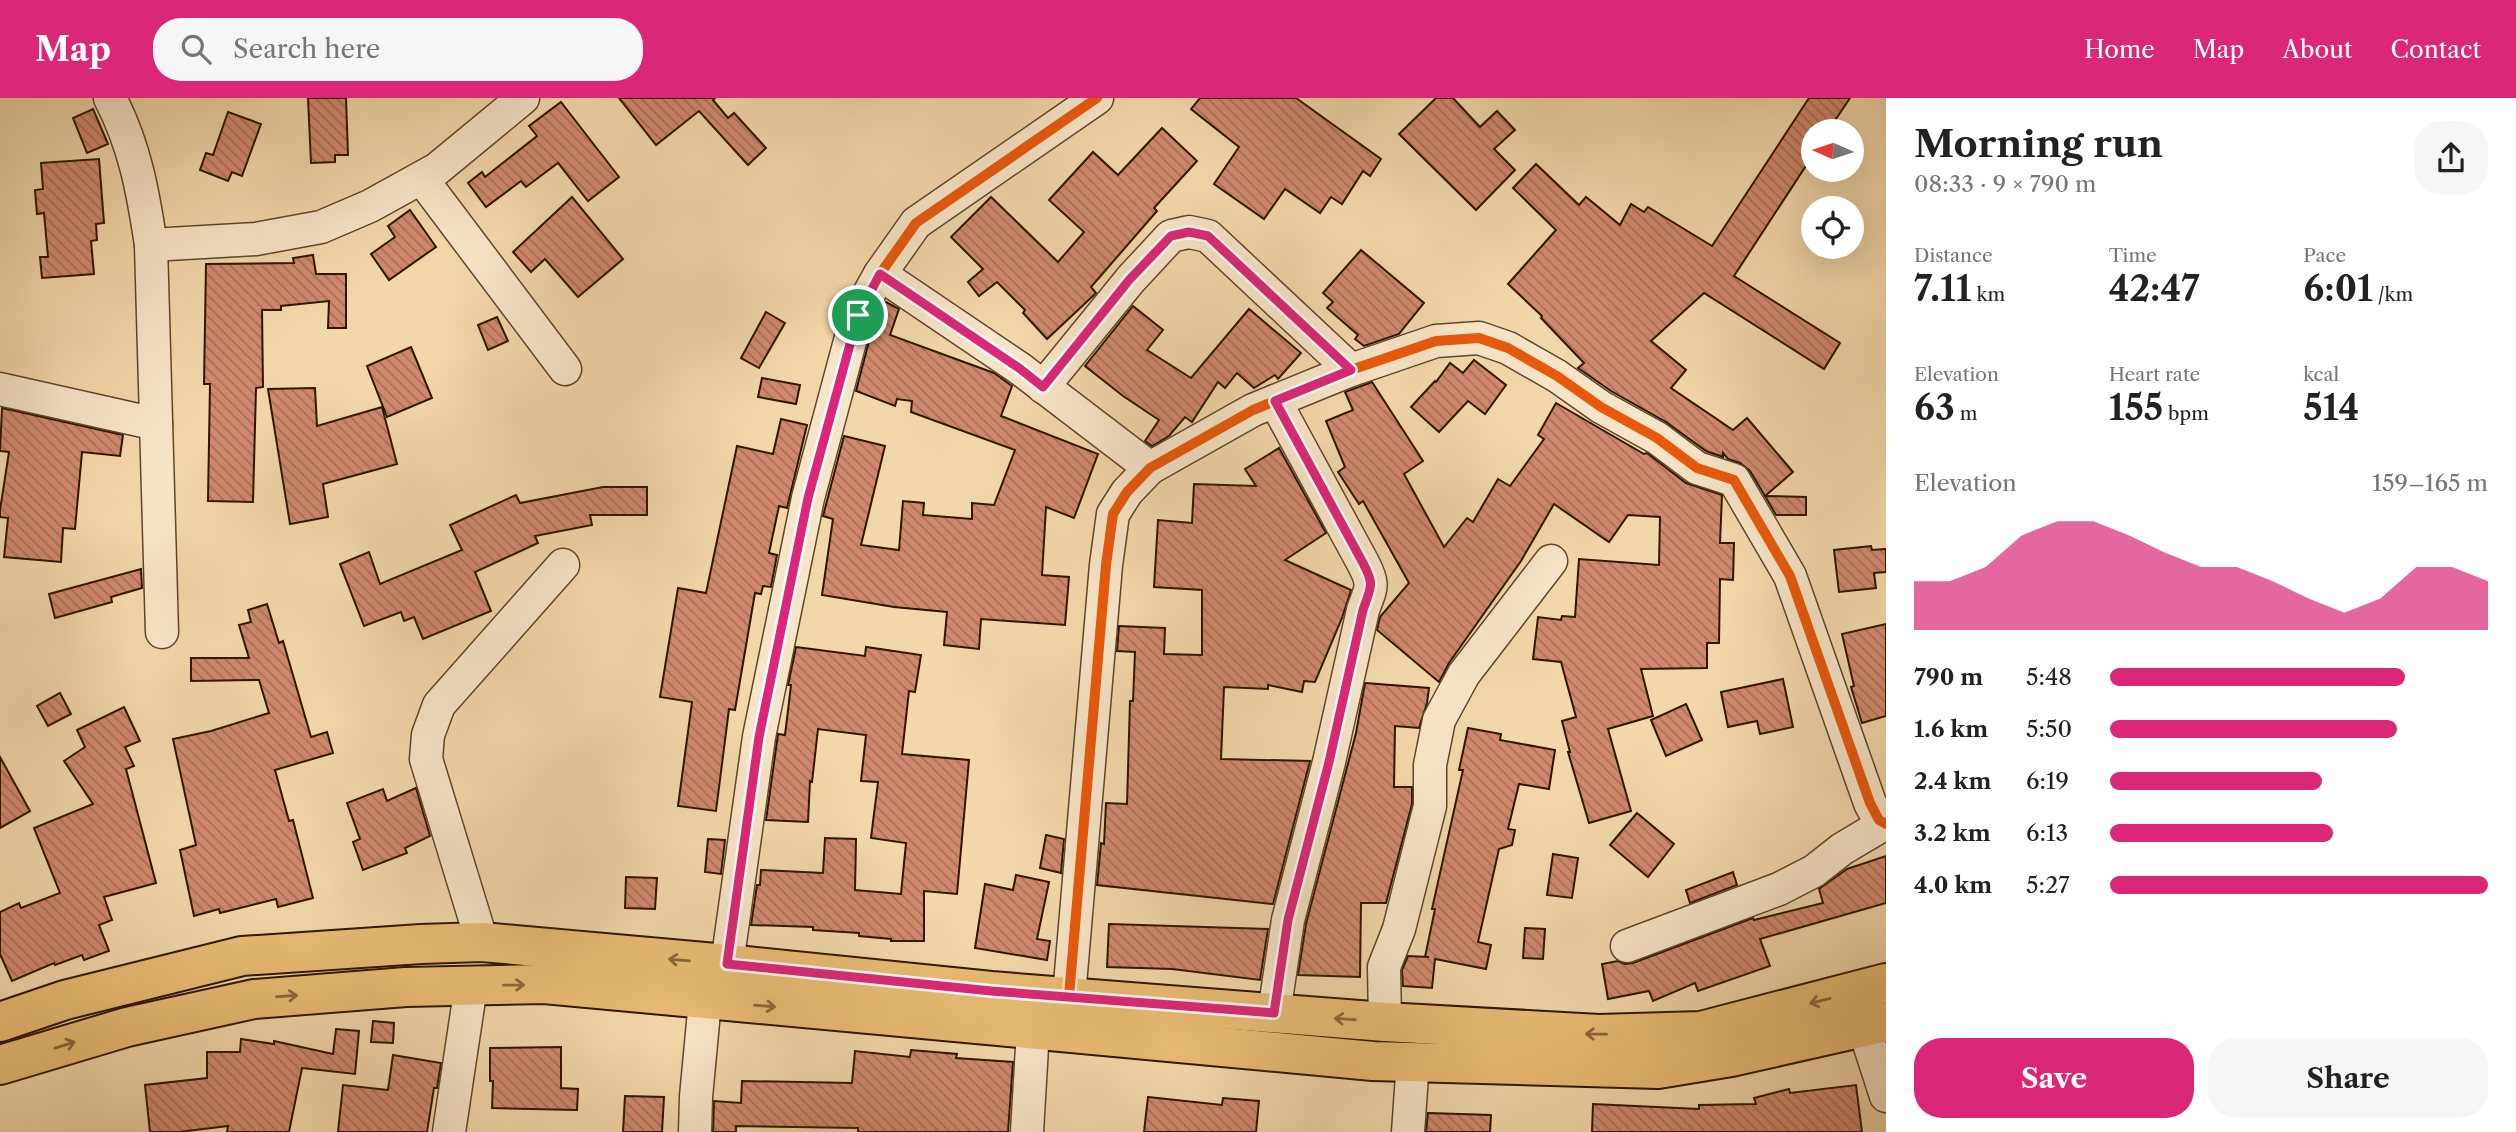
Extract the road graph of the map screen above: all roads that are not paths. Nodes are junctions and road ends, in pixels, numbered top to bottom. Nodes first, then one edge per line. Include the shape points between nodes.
1 (110, 98) edge
2 (523, 98) edge
3 (1097, 98) edge
4 (422, 179) junction
5 (151, 245) junction
6 (880, 274) junction
7 (565, 369) dead end
8 (1351, 370) junction
9 (1043, 387) junction
10 (0, 389) edge
11 (1275, 401) junction
12 (156, 425) junction
13 (1150, 468) junction
14 (1551, 561) dead end
15 (563, 565) dead end
16 (162, 632) dead end
17 (1885, 824) edge
18 (482, 942) junction
19 (1627, 946) dead end
20 (727, 964) junction
21 (1886, 984) edge
22 (471, 986) junction
23 (1069, 996) junction
24 (705, 1001) junction
25 (1274, 1013) junction
26 (0, 1022) edge
27 (1385, 1022) junction
28 (1875, 1025) edge
29 (1033, 1030) junction
30 (1413, 1061) junction
31 (0, 1065) edge
32 (1886, 1096) edge
33 (449, 1132) edge
34 (695, 1132) edge
35 (1027, 1132) edge
36 (1408, 1132) edge

1 - 5 street via 142,186
2 - 4 street
3 - 6 street via 916,223
4 - 5 street via 321,227 256,239
4 - 7 street
5 - 12 street
6 - 9 street
6 - 20 street via 858,315 808,498 759,737
8 - 9 street via 1208,236 1189,232 1171,236 1130,279
8 - 11 street
8 - 17 street via 1436,341 1479,338 1508,348 1557,376 1697,468 1734,480 1790,576 1863,785
9 - 13 street
10 - 12 street
11 - 13 street
11 - 25 street via 1372,586 1288,920
12 - 16 street
13 - 23 street via 1113,514
14 - 27 street via 1464,674 1439,720 1430,765 1430,806 1399,929 1384,967
15 - 18 street via 439,705 428,735 426,759
17 - 19 street via 1779,889
20 -> 18 main road
18 - 26 main road via 242,956 65,1000
20 - 23 main road
21 -> 27 main road via 1701,1031 1600,1034
22 -> 24 main road via 544,984
31 -> 22 main road via 127,1027 254,999
22 - 33 street
23 - 25 main road
24 -> 29 main road
24 - 34 street
27 -> 25 main road
28 - 30 main road via 1658,1069
28 - 32 street
29 - 30 main road
29 - 35 street
30 - 36 street

